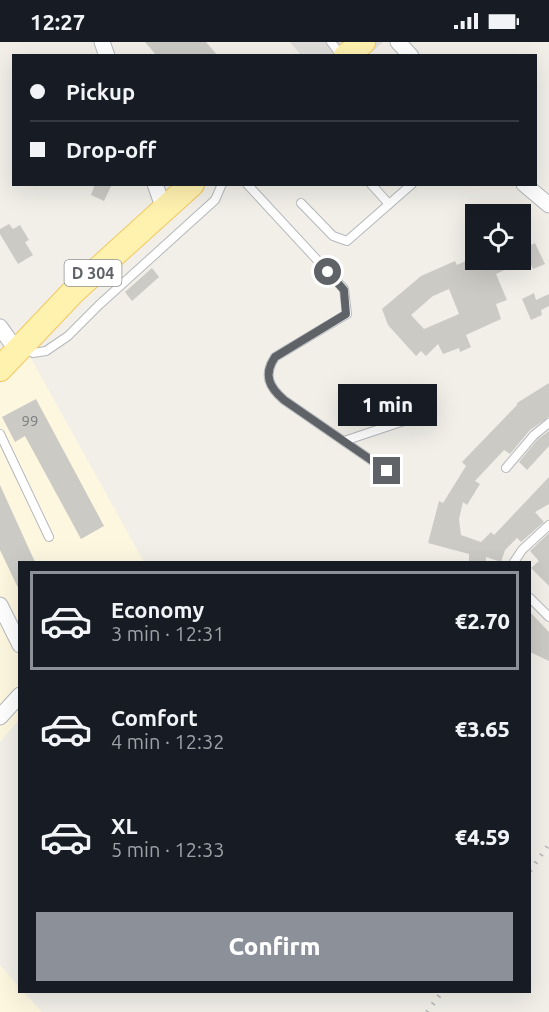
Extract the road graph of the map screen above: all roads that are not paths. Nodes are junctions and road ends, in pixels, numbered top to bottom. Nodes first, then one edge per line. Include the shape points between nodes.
1 (331, 42) edge
2 (363, 42) edge
3 (398, 42) edge
4 (341, 54) edge
5 (346, 54) edge
6 (409, 54) edge
7 (156, 186) edge
8 (190, 186) edge
9 (221, 186) edge
10 (249, 186) edge
11 (373, 186) edge
12 (410, 186) edge
13 (526, 186) edge
14 (301, 203) dead end
15 (389, 204) junction
16 (549, 205) edge
17 (164, 209) junction
18 (0, 327) edge
19 (19, 349) junction
20 (0, 369) edge
21 (419, 416) dead end
22 (549, 423) edge
23 (0, 434) edge
24 (344, 441) junction
25 (506, 468) dead end
26 (387, 471) dead end
27 (549, 525) edge
28 (49, 537) dead end
29 (515, 561) edge
30 (531, 599) edge
31 (0, 605) edge
32 (549, 617) edge
33 (18, 641) edge
34 (18, 696) edge
35 (0, 717) edge

1 - 4 lane
2 - 5 main road
3 - 6 street
7 - 17 street
8 - 17 main road, D 304
9 - 19 lane via 215,200 68,336 46,351
10 - 24 lane via 344,290 346,314 275,357 268,377 273,391
11 - 15 lane
12 - 15 lane
13 - 16 street
14 - 15 lane via 333,236 347,241
17 - 19 main road, D 304 via 74,291
18 - 19 street
19 - 20 main road, D 304
21 - 24 lane
22 - 25 lane
23 - 28 lane
24 - 26 lane
27 - 29 lane
30 - 32 lane
31 - 33 street
34 - 35 street

